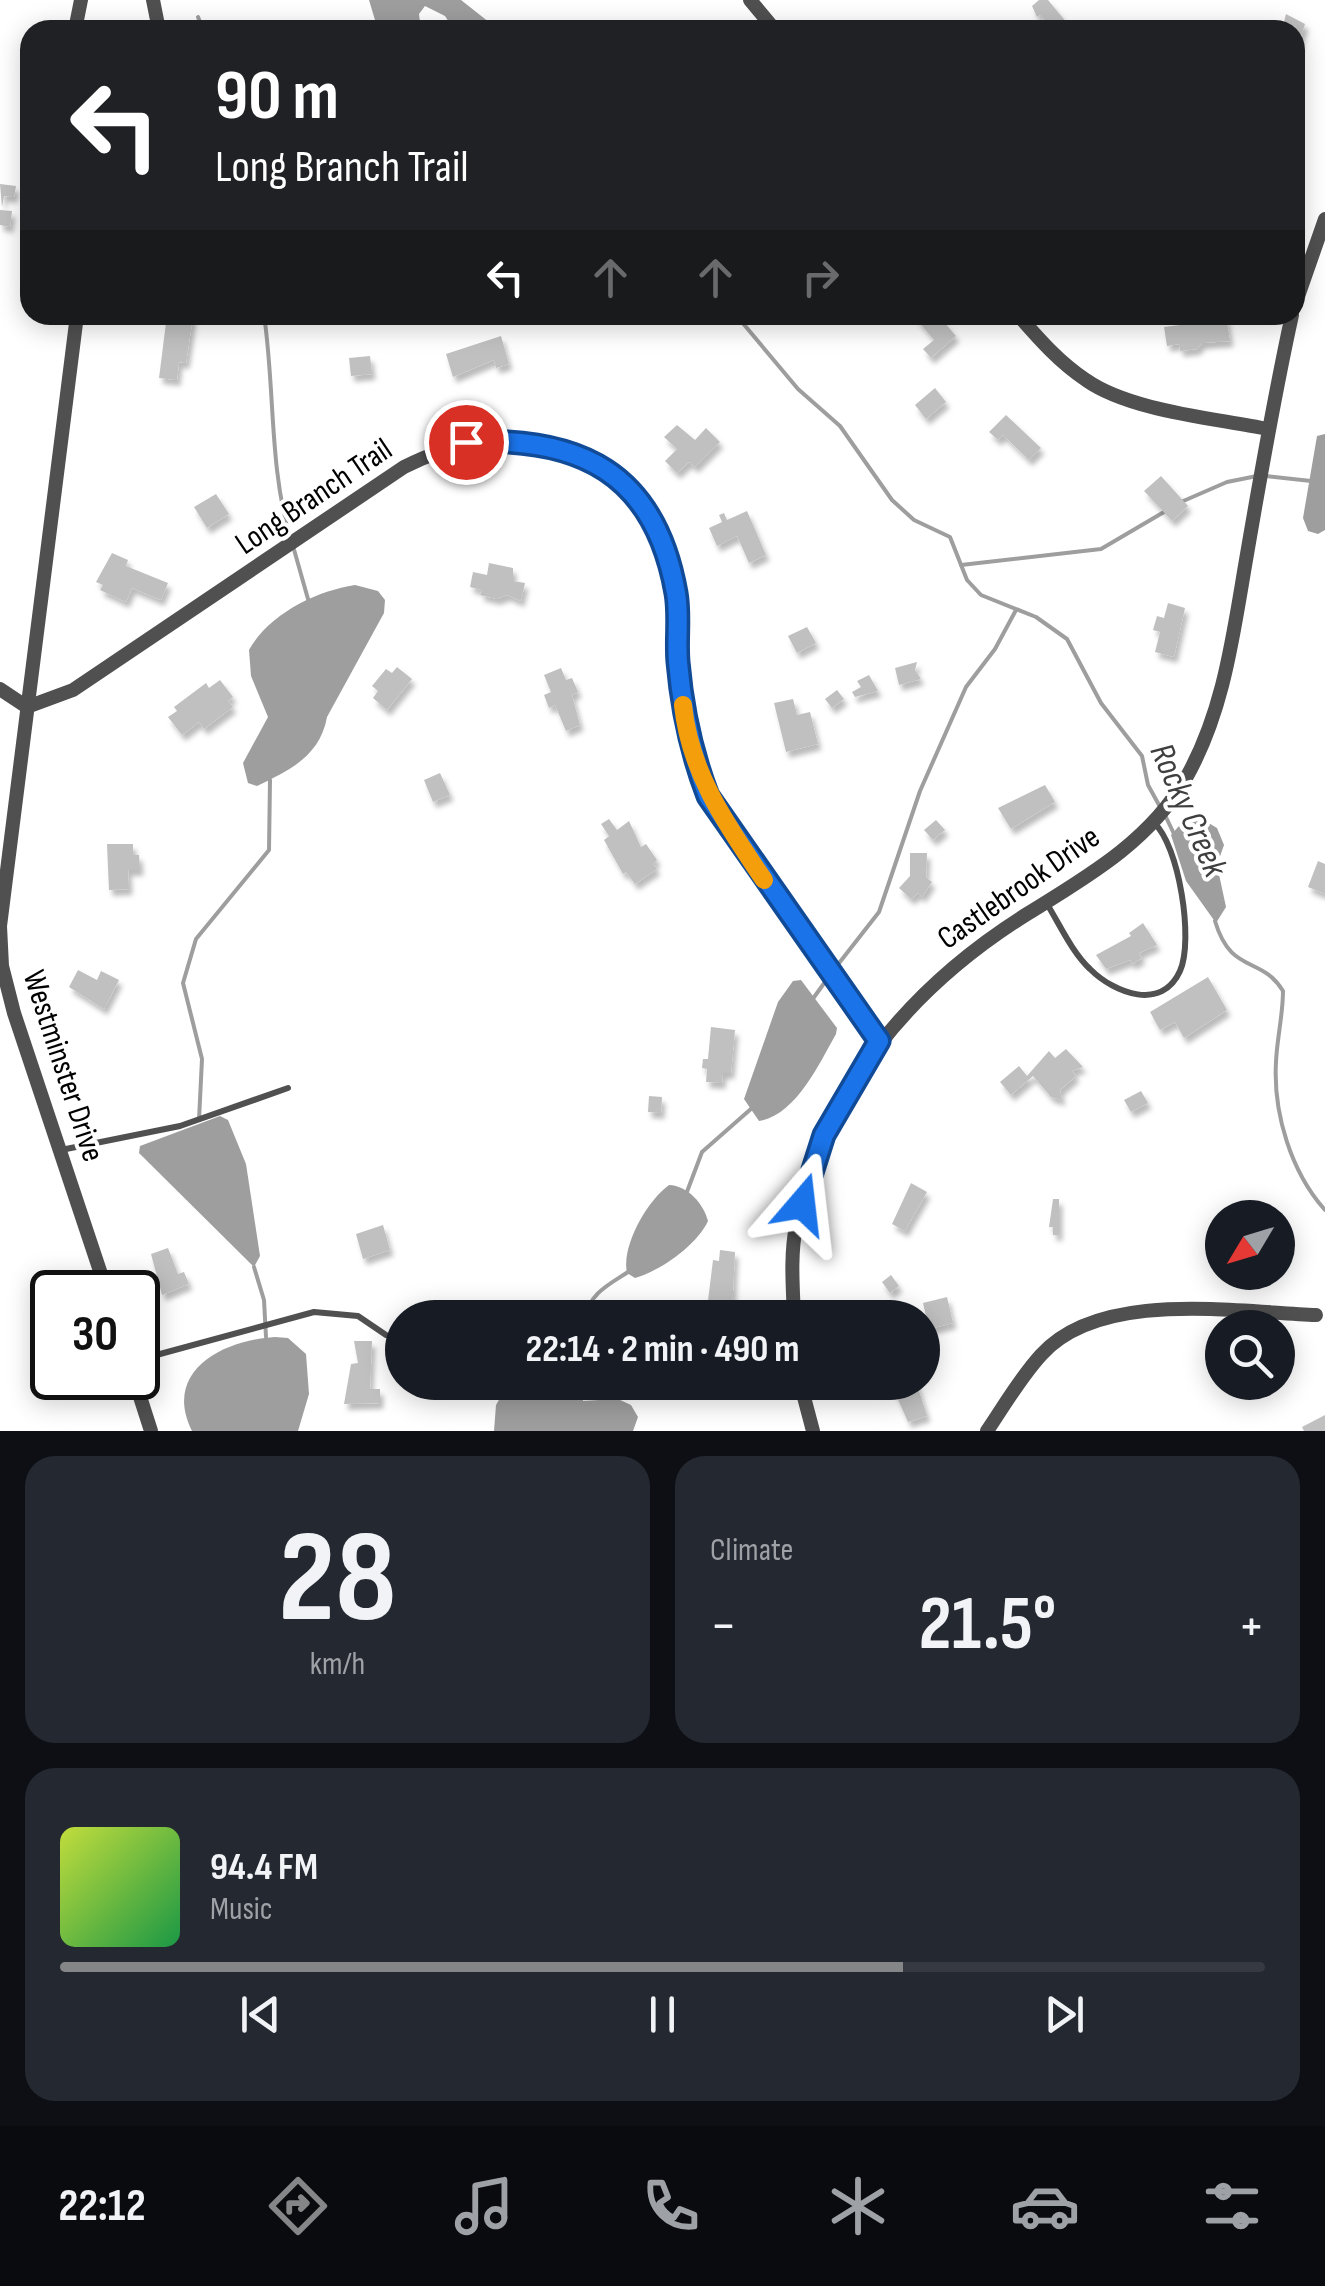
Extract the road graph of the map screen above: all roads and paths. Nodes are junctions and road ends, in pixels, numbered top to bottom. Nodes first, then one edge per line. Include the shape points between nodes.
1 (750, 0) edge
2 (767, 20) edge
3 (1325, 219) edge
4 (1305, 276) edge
5 (77, 325) edge
6 (1027, 325) edge
7 (1290, 325) edge
8 (1267, 429) junction
9 (0, 689) edge
10 (27, 707) junction
11 (1153, 822) junction
12 (1046, 903) junction
13 (879, 1041) junction
14 (288, 1088) dead end
15 (61, 1150) junction
16 (100, 1270) edge
17 (794, 1300) edge
18 (1316, 1314) dead end
19 (385, 1334) edge
20 (160, 1354) edge
21 (141, 1400) edge
22 (805, 1400) edge
23 (151, 1431) edge
24 (814, 1431) edge
25 (987, 1431) edge

1 - 2 street
3 - 4 street
5 - 10 street, Westminster Drive
6 - 8 street via 1087,381 1118,397
7 - 8 street, Castlebrook Drive
8 - 11 street, Castlebrook Drive via 1226,676 1206,740
9 - 10 street
10 - 13 street, Long Branch Trail via 73,690 404,467 441,449 498,440 574,452 610,470 655,525 676,595 692,755 708,796
10 - 15 street, Westminster Drive via 0,926 2,966
11 - 12 street, Castlebrook Drive via 1085,881
11 - 12 lane via 1171,845 1182,902 1181,970 1167,990 1148,996 1106,983 1087,967
12 - 13 street, Castlebrook Drive via 942,976
13 - 17 street, Castlebrook Drive via 832,1120 809,1178 795,1229
14 - 15 lane via 180,1126
15 - 16 street, Westminster Drive
18 - 25 street via 1162,1310 1094,1321 1042,1353
19 - 20 lane via 358,1316 314,1312
21 - 23 street
22 - 24 street

